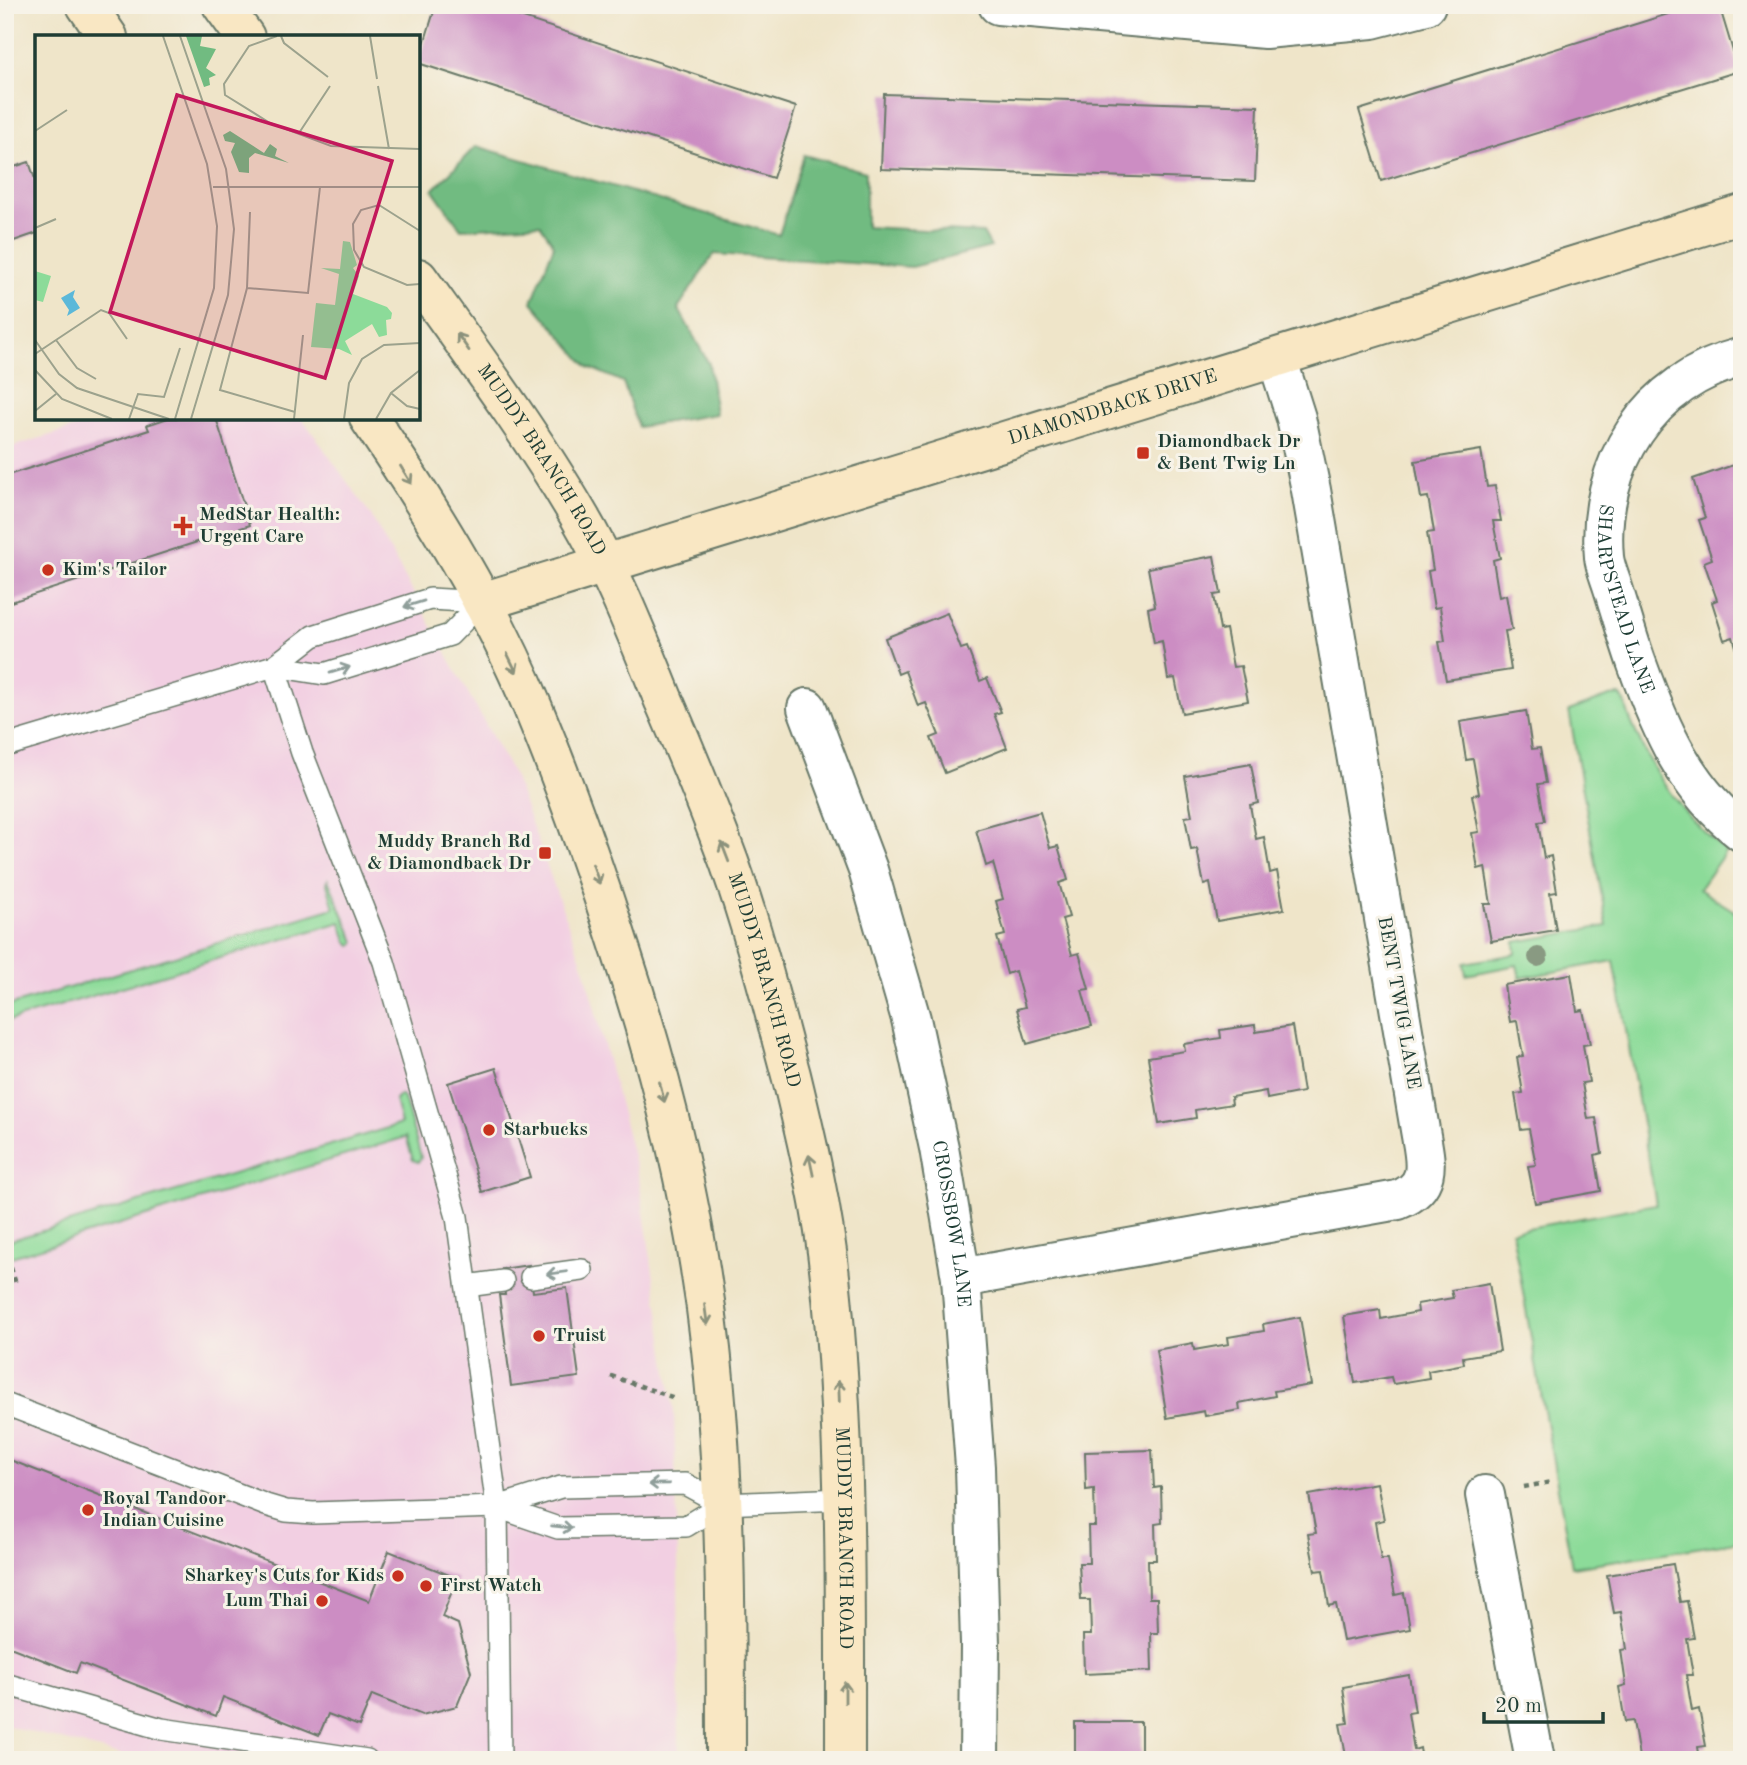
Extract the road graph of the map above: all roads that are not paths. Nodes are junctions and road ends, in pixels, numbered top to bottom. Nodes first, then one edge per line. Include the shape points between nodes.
1 (86, 5) edge
2 (222, 5) edge
3 (998, 5) edge
4 (1426, 5) edge
5 (107, 35) edge
6 (244, 35) edge
7 (1742, 214) edge
8 (420, 281) edge
9 (1742, 357) edge
10 (1277, 358) junction
11 (370, 420) edge
12 (605, 564) junction
13 (481, 602) junction
14 (274, 666) junction
15 (807, 708) dead end
16 (5, 746) edge
17 (1742, 832) edge
18 (582, 1270) dead end
19 (531, 1277) dead end
20 (961, 1278) junction
21 (503, 1281) dead end
22 (467, 1286) junction
23 (5, 1404) edge
24 (1485, 1495) dead end
25 (843, 1499) junction
26 (722, 1504) junction
27 (497, 1507) junction
28 (5, 1684) edge
29 (367, 1760) edge
30 (500, 1760) edge
31 (726, 1760) edge
32 (845, 1760) edge
33 (979, 1760) edge
34 (1535, 1760) edge

1 - 5 main road
2 - 6 main road
3 - 4 street via 1265,29 1372,19
7 - 10 main road, DIAMONDBACK DRIVE
12 -> 8 main road, MUDDY BRANCH ROAD via 533,440
9 - 17 street, SHARPSTEAD LANE via 1700,373 1652,409 1618,463 1604,510 1605,560 1653,709 1699,791
10 - 12 main road, DIAMONDBACK DRIVE
10 - 20 street, BENT TWIG LANE via 1297,418 1311,490 1420,1130 1424,1177 1412,1194 1391,1202
11 -> 13 main road
12 - 13 main road, DIAMONDBACK DRIVE
25 -> 12 main road, MUDDY BRANCH ROAD via 830,1273 814,1177 782,1042 729,863
13 -> 14 lane via 430,599 313,636
14 -> 13 lane via 324,674 337,671 450,635
13 -> 26 main road via 533,707 598,879 646,1026 684,1182 699,1267 711,1350
14 - 16 lane
14 - 22 lane via 302,753 384,962 457,1217
15 - 20 street, CROSSBOW LANE via 868,870 911,1018
18 -> 19 lane
20 - 33 street, CROSSBOW LANE via 975,1467
21 - 22 lane
22 - 27 lane
23 - 27 lane via 285,1511
24 - 34 street
25 - 26 lane
32 -> 25 main road, MUDDY BRANCH ROAD
26 -> 27 lane via 685,1484 561,1487
27 -> 26 lane via 558,1528 687,1526
26 - 31 main road
27 - 30 lane
28 - 29 lane via 162,1729

